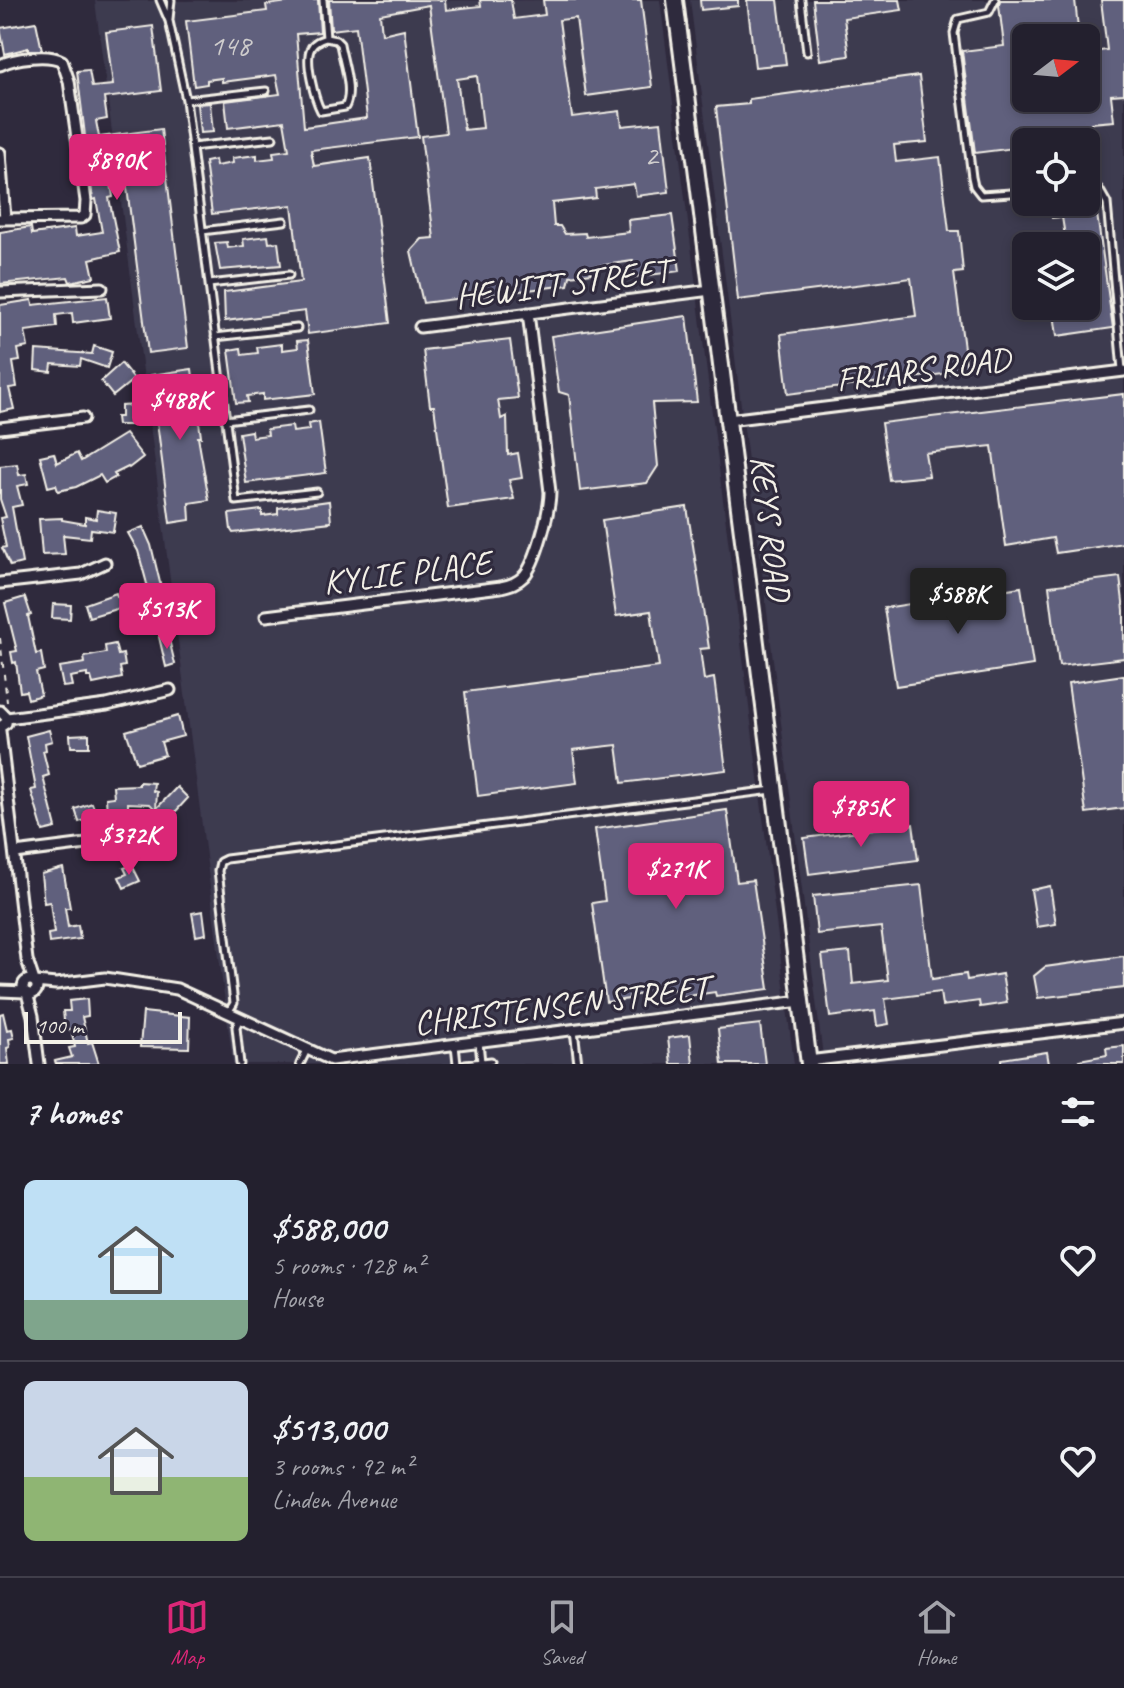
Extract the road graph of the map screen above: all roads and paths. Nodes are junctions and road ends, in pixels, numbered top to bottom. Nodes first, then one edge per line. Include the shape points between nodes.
1 (160, 0) edge
2 (171, 0) edge
3 (323, 0) edge
4 (675, 0) edge
5 (801, 0) edge
6 (995, 0) edge
7 (169, 21) junction
8 (326, 38) junction
9 (807, 52) dead end
10 (0, 65) edge
11 (266, 91) dead end
12 (186, 100) junction
13 (273, 138) dead end
14 (192, 147) junction
15 (0, 153) edge
16 (1100, 191) edge
17 (1012, 193) edge
18 (2, 219) edge
19 (284, 221) dead end
20 (202, 231) junction
21 (289, 275) dead end
22 (209, 284) junction
23 (102, 288) dead end
24 (711, 290) junction
25 (0, 292) edge
26 (528, 313) junction
27 (420, 327) dead end
28 (297, 328) dead end
29 (215, 337) junction
30 (1123, 371) edge
31 (309, 410) dead end
32 (83, 418) dead end
33 (225, 420) junction
34 (728, 420) junction
35 (0, 428) edge
36 (317, 492) dead end
37 (105, 563) dead end
38 (0, 583) edge
39 (266, 616) dead end
40 (0, 638) edge
41 (170, 690) dead end
42 (3, 719) edge
43 (774, 790) junction
44 (142, 837) dead end
45 (15, 853) junction
46 (30, 987) junction
47 (1, 991) edge
48 (801, 1001) junction
49 (228, 1012) junction
50 (240, 1018) junction
51 (1124, 1023) edge
52 (573, 1029) junction
53 (479, 1041) junction
54 (455, 1044) junction
55 (307, 1049) junction
56 (491, 1061) dead end
57 (481, 1062) edge
58 (808, 1063) edge
59 (39, 1064) edge
60 (240, 1064) edge
61 (300, 1064) edge
62 (457, 1064) edge
63 (465, 1064) edge
64 (578, 1064) edge

1 - 7 lane
2 - 7 lane
3 - 8 lane
4 - 24 street, KEYS ROAD
5 - 9 lane
6 - 17 lane via 989,12 958,19 954,33 974,186 981,195
7 - 12 lane
8 - 8 lane via 340,44 349,101 333,111 321,111 315,101 308,57 317,41
10 - 18 street via 53,57 62,61 86,201 81,218
11 - 12 lane
12 - 14 lane
13 - 14 lane
14 - 20 lane
15 - 18 street
16 - 30 lane via 1107,203
19 - 20 lane
20 - 22 lane
21 - 22 lane
22 - 29 lane
23 - 25 street
24 - 26 street, HEWITT STREET
24 - 34 street, KEYS ROAD
26 - 27 street, HEWITT STREET
26 - 39 street, KYLIE PLACE via 550,492 526,573 501,587
28 - 29 lane
29 - 33 lane
30 - 34 street, FRIARS ROAD
31 - 33 lane
32 - 35 street
33 - 36 lane via 236,501
34 - 43 street, KEYS ROAD
37 - 38 street via 81,574
40 - 42 path
41 - 42 street via 107,705
42 - 45 street
43 - 48 street, KEYS ROAD
43 - 49 lane via 226,859 218,871 234,1003
44 - 45 street
45 - 46 street
46 - 47 street, CHRISTENSEN STREET
46 - 49 street, CHRISTENSEN STREET via 105,978 167,986
46 - 59 street
48 - 52 street, CHRISTENSEN STREET
48 - 58 street, KEYS ROAD
49 - 50 street, CHRISTENSEN STREET
50 - 55 street, CHRISTENSEN STREET
50 - 60 lane
51 - 58 street
52 - 53 street, CHRISTENSEN STREET
52 - 64 lane
53 - 54 street, CHRISTENSEN STREET
53 - 57 lane
54 - 55 street, CHRISTENSEN STREET via 331,1060
54 - 62 lane
55 - 61 lane
56 - 57 lane
57 - 63 lane

